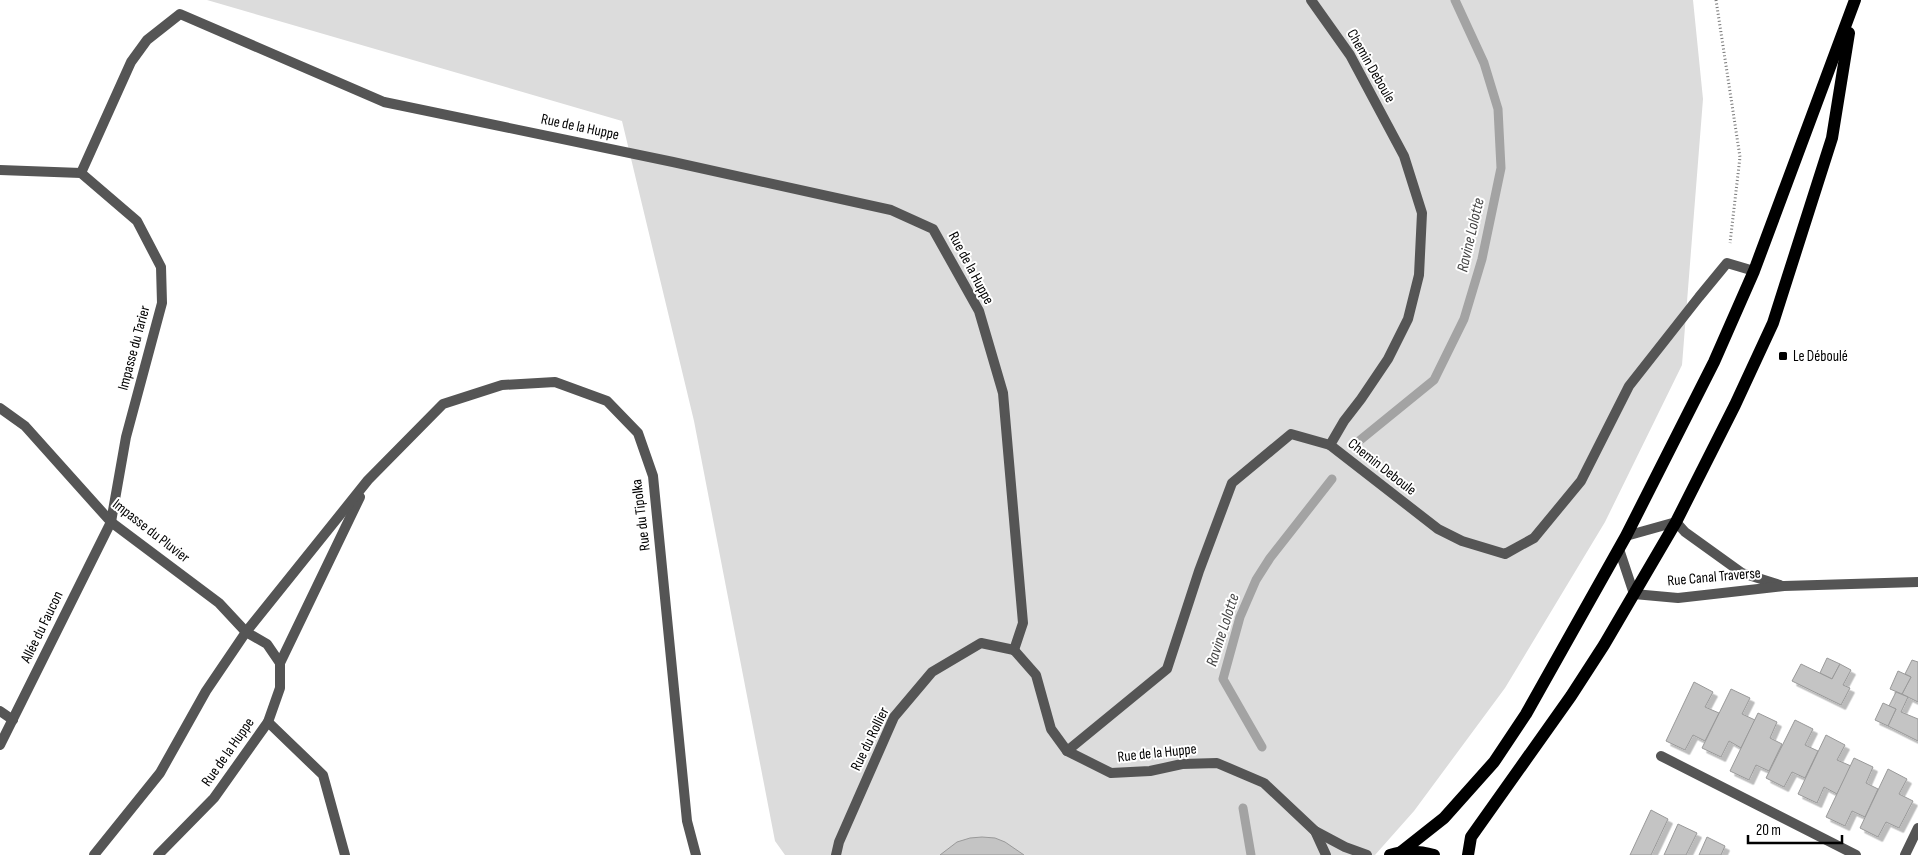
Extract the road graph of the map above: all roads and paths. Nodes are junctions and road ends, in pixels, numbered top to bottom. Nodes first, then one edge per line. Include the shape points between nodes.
1 (1311, 0) edge
2 (1716, 0) edge
3 (1855, 2) edge
4 (0, 170) edge
5 (81, 172) junction
6 (1727, 263) junction
7 (1754, 271) junction
8 (0, 408) edge
9 (1330, 445) junction
10 (368, 480) junction
11 (111, 522) junction
12 (1676, 522) junction
13 (1626, 536) junction
14 (1619, 549) junction
15 (1918, 582) edge
16 (1784, 586) junction
17 (1634, 594) junction
18 (246, 632) junction
19 (1014, 650) junction
20 (280, 663) junction
21 (0, 710) edge
22 (13, 720) junction
23 (268, 722) junction
24 (0, 745) edge
25 (1067, 751) junction
26 (1661, 756) dead end
27 (1918, 828) edge
28 (1315, 831) junction
29 (1396, 853) edge
30 (94, 855) edge
31 (158, 855) edge
32 (345, 855) edge
33 (696, 855) edge
34 (836, 855) edge
35 (1326, 855) edge
36 (1367, 855) edge
37 (1434, 855) edge
38 (1468, 855) edge
39 (1856, 855) edge
40 (1904, 855) edge

1 - 9 street, Chemin Deboule via 1350,55 1404,156 1422,213 1419,275 1408,319 1388,358
2 - 6 path via 1740,157
3 - 7 main road
3 - 12 main road via 1832,138 1773,323
4 - 5 street
5 - 11 street, Impasse du Tarier via 137,221 161,267 162,303 126,437
5 - 19 street, Rue de la Huppe via 131,62 147,40 180,14 384,102 892,210 932,229 979,311 1003,393 1023,623
6 - 7 street
6 - 9 street, Chemin Deboule via 1629,386 1581,481 1534,538 1505,554 1462,541 1438,529
7 - 13 main road via 1714,362
8 - 11 street, Impasse du Pluvier via 25,426
9 - 25 street via 1291,434 1232,483 1167,669
10 - 18 street
10 - 20 street
10 - 33 street, Rue du Tipolka via 442,404 502,385 555,382 581,391 607,401 638,433 653,476 687,821
11 - 18 street, Impasse du Pluvier via 219,603
11 - 22 street, Allée du Faucon
12 - 13 street
12 - 16 street, Rue Canal Traverse via 1742,573
12 - 17 main road
13 - 14 main road
14 - 17 street
14 - 29 main road via 1526,714 1494,762 1444,818
15 - 16 street, Rue Canal Traverse
16 - 17 street, Rue Canal Traverse via 1678,598
17 - 38 main road via 1571,696 1471,837
18 - 20 street via 268,644
18 - 30 street via 206,691 160,773
19 - 25 street, Rue de la Huppe via 1036,675 1051,729
19 - 34 street, Rue du Rollier via 980,643 932,672 894,717
20 - 23 street, Rue de la Huppe via 280,688
21 - 22 street
22 - 24 street, Allée du Faucon
23 - 31 street, Rue de la Huppe via 214,798
23 - 32 street via 323,775
25 - 28 street, Rue de la Huppe via 1111,773 1217,763 1264,783
26 - 39 street
27 - 40 street
28 - 35 street, Rue de la Huppe
28 - 36 street, Rue de la Huppe
29 - 37 main road via 1419,851

